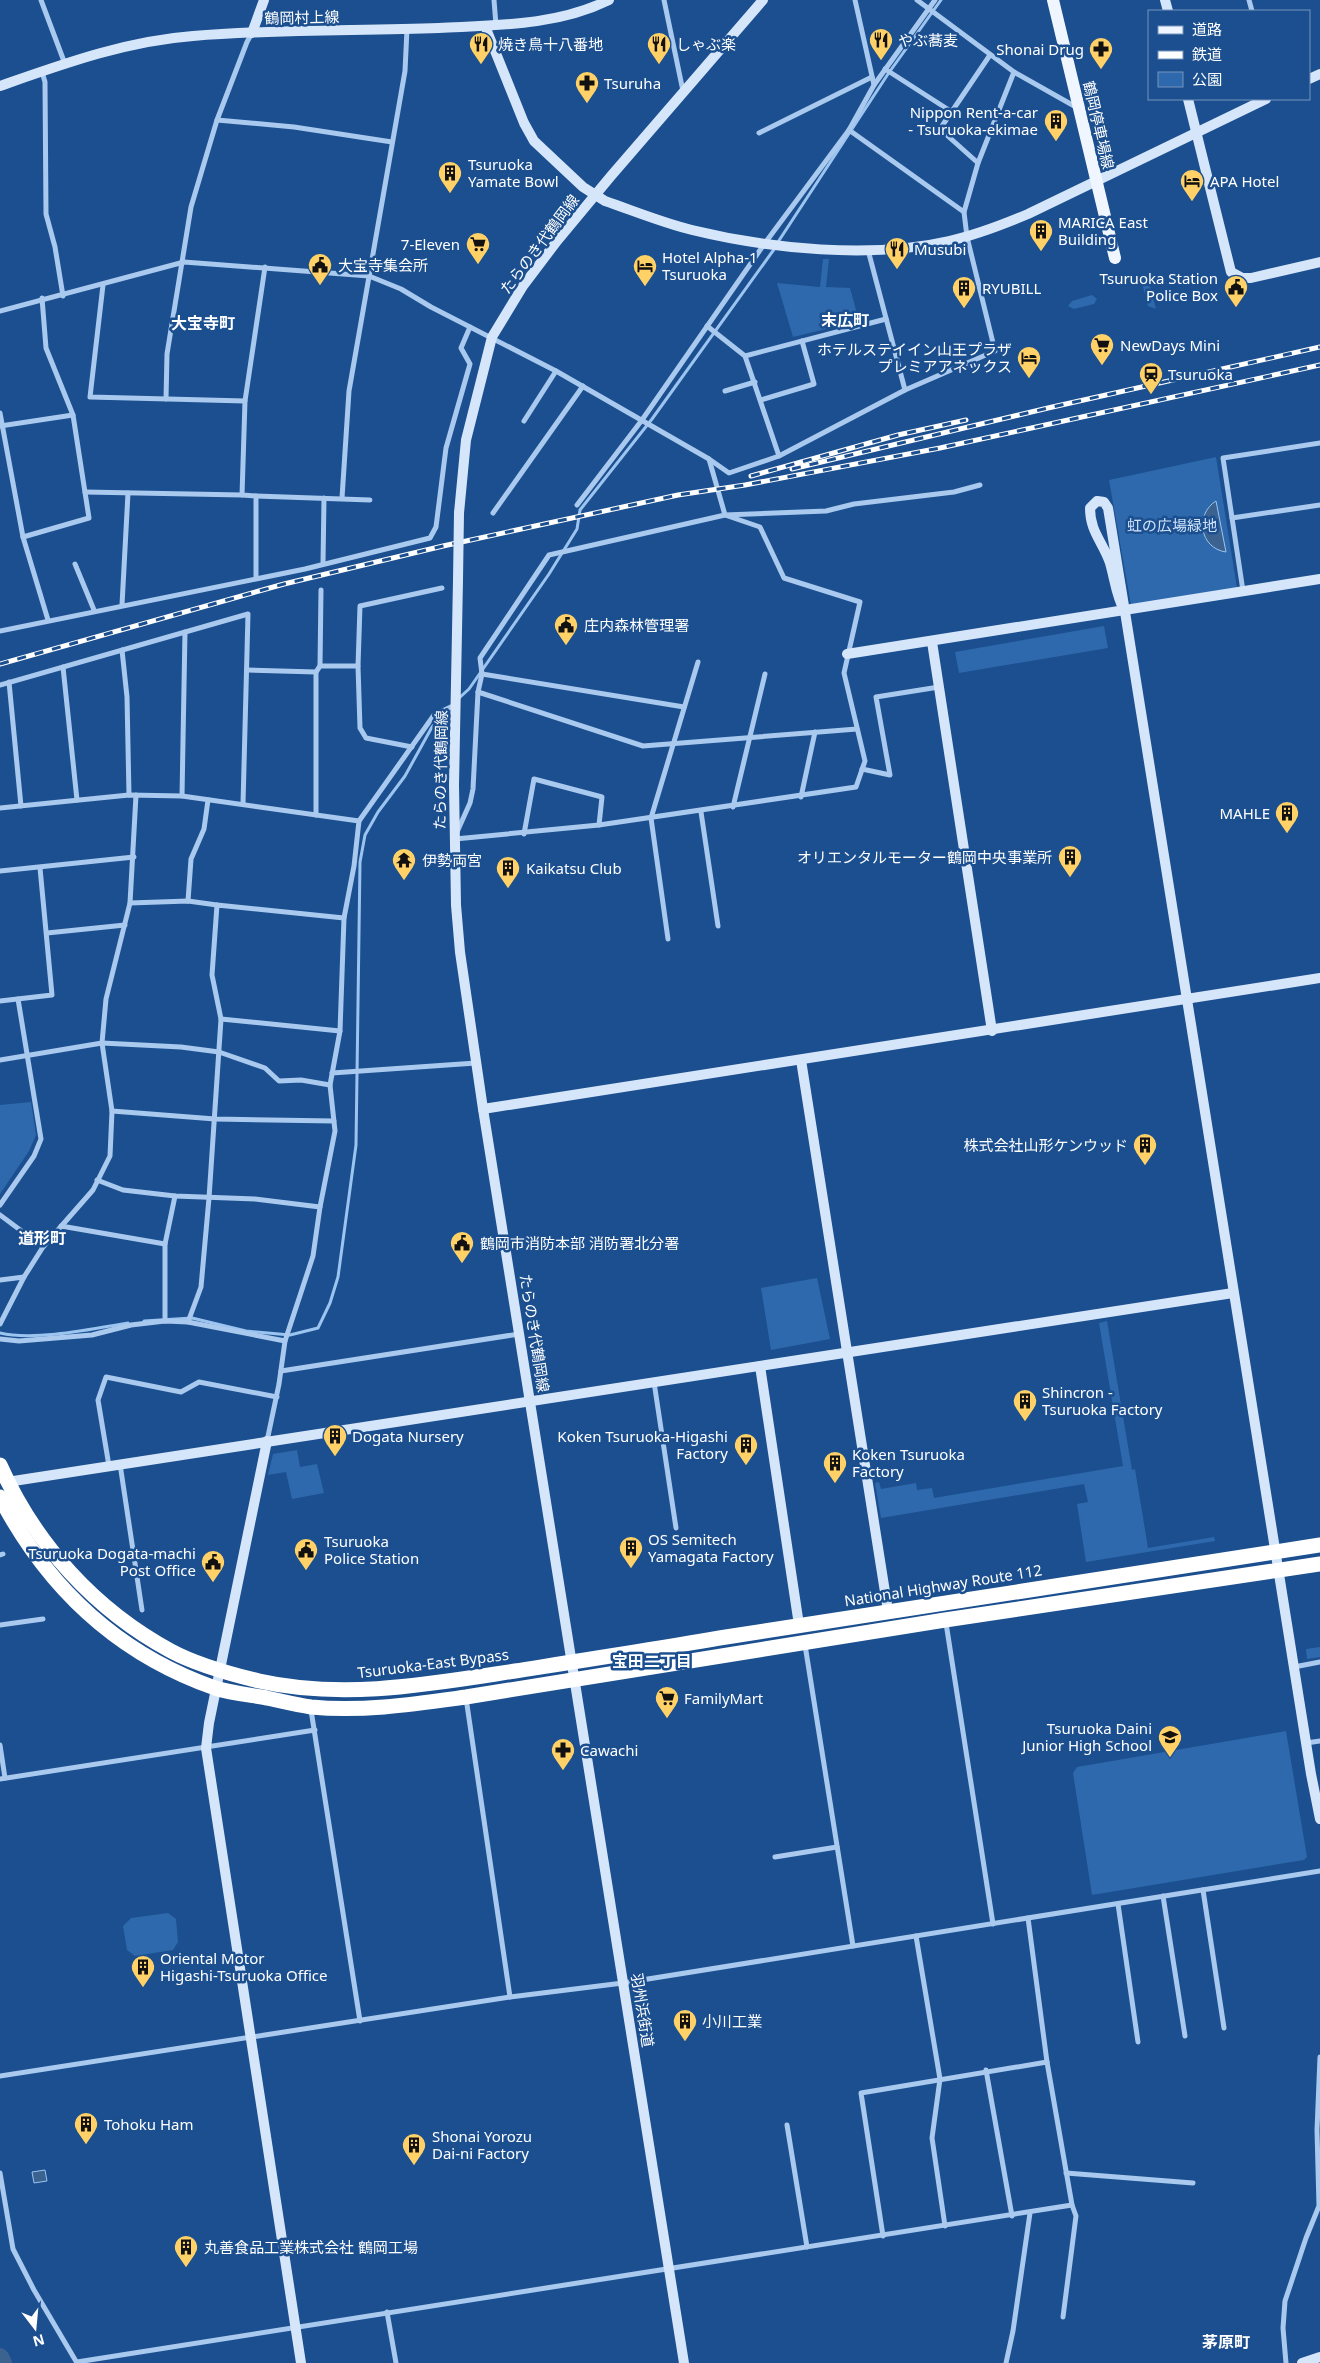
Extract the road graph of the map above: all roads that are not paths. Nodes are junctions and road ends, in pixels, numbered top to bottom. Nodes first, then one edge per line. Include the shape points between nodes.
1 (41, 0) edge
2 (264, 0) edge
3 (494, 0) edge
4 (609, 0) edge
5 (664, 0) edge
6 (763, 0) edge
7 (855, 0) edge
8 (917, 0) edge
9 (935, 0) edge
10 (1053, 0) edge
11 (928, 9) junction
12 (496, 25) junction
13 (485, 26) junction
14 (407, 29) junction
15 (252, 33) junction
16 (990, 55) junction
17 (65, 64) junction
18 (886, 69) junction
19 (42, 72) junction
20 (1014, 72) junction
21 (872, 77) junction
22 (874, 85) junction
23 (0, 86) edge
24 (683, 91) junction
25 (1188, 100) edge
26 (1264, 100) edge
27 (1079, 108) junction
28 (952, 112) junction
29 (217, 120) junction
30 (849, 130) junction
31 (1196, 132) junction
32 (760, 133) dead end
33 (392, 142) junction
34 (978, 163) junction
35 (1096, 181) junction
36 (595, 195) junction
37 (964, 212) junction
38 (967, 237) junction
39 (765, 243) junction
40 (868, 250) junction
41 (1115, 258) dead end
42 (184, 262) junction
43 (1320, 262) edge
44 (265, 266) junction
45 (369, 276) junction
46 (103, 285) junction
47 (63, 296) junction
48 (42, 298) junction
49 (0, 311) edge
50 (886, 318) junction
51 (707, 326) junction
52 (470, 327) junction
53 (492, 337) junction
54 (802, 341) junction
55 (745, 356) junction
56 (556, 371) junction
57 (755, 382) junction
58 (583, 386) junction
59 (905, 390) junction
60 (725, 391) dead end
61 (166, 399) junction
62 (761, 400) junction
63 (245, 401) junction
64 (0, 413) edge
65 (73, 415) junction
66 (642, 420) junction
67 (524, 421) dead end
68 (1, 426) edge
69 (1320, 443) edge
70 (779, 456) junction
71 (710, 459) junction
72 (980, 485) dead end
73 (85, 492) junction
74 (128, 493) junction
75 (242, 495) junction
76 (256, 496) junction
77 (324, 498) junction
78 (342, 498) junction
79 (370, 500) dead end
80 (577, 505) dead end
81 (1320, 505) edge
82 (493, 513) dead end
83 (725, 514) junction
84 (1232, 518) junction
85 (24, 537) junction
86 (75, 564) dead end
87 (323, 564) junction
88 (256, 578) junction
89 (1320, 579) edge
90 (442, 588) dead end
91 (321, 590) dead end
92 (1244, 592) junction
93 (122, 605) junction
94 (94, 610) junction
95 (1125, 612) junction
96 (48, 620) junction
97 (0, 631) edge
98 (185, 632) junction
99 (932, 642) junction
100 (122, 650) junction
101 (847, 654) junction
102 (698, 662) dead end
103 (320, 666) junction
104 (358, 666) junction
105 (62, 667) junction
106 (247, 670) junction
107 (316, 672) junction
108 (482, 674) junction
109 (765, 674) dead end
110 (9, 682) junction
111 (0, 685) edge
112 (939, 687) junction
113 (478, 692) junction
114 (457, 704) junction
115 (684, 707) junction
116 (857, 728) junction
117 (814, 732) junction
118 (749, 737) junction
119 (674, 743) junction
120 (412, 747) junction
121 (862, 769) junction
122 (136, 794) junction
123 (129, 795) junction
124 (182, 796) junction
125 (801, 797) junction
126 (77, 800) junction
127 (208, 800) junction
128 (243, 804) junction
129 (21, 806) junction
130 (733, 807) junction
131 (0, 808) edge
132 (701, 812) junction
133 (316, 815) junction
134 (651, 818) junction
135 (359, 821) junction
136 (599, 826) junction
137 (524, 834) junction
138 (454, 840) junction
139 (134, 857) junction
140 (40, 868) junction
141 (0, 872) edge
142 (188, 901) junction
143 (130, 903) junction
144 (217, 905) junction
145 (344, 918) junction
146 (125, 925) junction
147 (718, 926) dead end
148 (47, 933) junction
149 (668, 939) dead end
150 (1320, 978) edge
151 (18, 999) junction
152 (1188, 999) junction
153 (0, 1001) edge
154 (221, 1019) junction
155 (340, 1031) junction
156 (992, 1031) junction
157 (102, 1043) junction
158 (219, 1052) junction
159 (28, 1055) junction
160 (0, 1060) edge
161 (801, 1060) junction
162 (476, 1063) junction
163 (332, 1074) junction
164 (330, 1085) junction
165 (483, 1110) junction
166 (112, 1111) junction
167 (215, 1118) junction
168 (334, 1121) junction
169 (97, 1180) junction
170 (175, 1196) junction
171 (209, 1198) junction
172 (0, 1206) edge
173 (320, 1207) junction
174 (0, 1215) edge
175 (61, 1226) junction
176 (164, 1244) junction
177 (43, 1247) junction
178 (24, 1277) junction
179 (0, 1280) edge
180 (1232, 1293) junction
181 (165, 1321) junction
182 (188, 1322) junction
183 (0, 1324) edge
184 (520, 1334) junction
185 (0, 1339) edge
186 (285, 1341) junction
187 (848, 1352) junction
188 (760, 1366) junction
189 (280, 1371) junction
190 (654, 1382) junction
191 (277, 1398) junction
192 (531, 1401) junction
193 (267, 1441) junction
194 (120, 1464) junction
195 (0, 1465) edge
196 (108, 1466) junction
197 (8, 1482) junction
198 (0, 1497) edge
199 (676, 1528) dead end
200 (1320, 1545) edge
201 (1275, 1552) junction
202 (1320, 1564) edge
203 (1278, 1570) junction
204 (142, 1610) dead end
205 (888, 1611) junction
206 (42, 1619) dead end
207 (945, 1620) junction
208 (799, 1625) junction
209 (0, 1626) edge
210 (804, 1644) junction
211 (572, 1662) junction
212 (1320, 1662) edge
213 (1294, 1667) junction
214 (221, 1670) junction
215 (575, 1679) junction
216 (217, 1688) junction
217 (466, 1697) junction
218 (311, 1707) junction
219 (314, 1730) junction
220 (1320, 1741) edge
221 (1306, 1743) junction
222 (0, 1745) edge
223 (206, 1748) junction
224 (2, 1778) edge
225 (1320, 1818) edge
226 (837, 1847) junction
227 (775, 1857) dead end
228 (1320, 1871) edge
229 (1203, 1890) junction
230 (1163, 1896) junction
231 (1118, 1904) junction
232 (1028, 1918) junction
233 (993, 1924) junction
234 (916, 1936) junction
235 (853, 1946) junction
236 (623, 1983) junction
237 (510, 1997) junction
238 (360, 2021) junction
239 (1224, 2028) dead end
240 (1185, 2036) dead end
241 (250, 2038) junction
242 (1138, 2042) dead end
243 (1320, 2056) edge
244 (1047, 2062) junction
245 (986, 2070) junction
246 (0, 2076) edge
247 (940, 2078) junction
248 (787, 2125) dead end
249 (0, 2172) edge
250 (1066, 2173) junction
251 (1193, 2183) dead end
252 (1320, 2195) edge
253 (1072, 2205) junction
254 (1030, 2213) junction
255 (1012, 2216) junction
256 (946, 2226) junction
257 (883, 2236) junction
258 (807, 2247) junction
259 (668, 2268) junction
260 (387, 2312) junction
261 (1063, 2317) dead end
262 (294, 2327) junction
263 (1320, 2357) edge
264 (77, 2362) edge
265 (301, 2363) edge
266 (396, 2363) edge
267 (684, 2363) edge
268 (1006, 2363) edge
269 (1286, 2363) edge
270 (1302, 2363) edge

1 - 17 street
2 - 15 street
3 - 12 street
4 - 12 street, 鶴岡村上線 via 570,16
5 - 24 street
6 - 24 street, たらのき代鶴岡線
7 - 21 street
8 - 11 street
9 - 11 street
10 - 27 main road, 鶴岡停車場線
11 - 16 street
11 - 18 street
12 - 13 street, 鶴岡村上線
13 - 14 street, 鶴岡村上線
13 - 36 street via 527,131 544,152
14 - 15 street, 鶴岡村上線
14 - 33 street via 405,71
15 - 17 street, 鶴岡村上線 via 145,42
15 - 29 street
16 - 20 street
16 - 28 street
17 - 19 street, 鶴岡村上線
18 - 22 street
18 - 28 street
19 - 23 street, 鶴岡村上線
19 - 47 street via 45,82 46,214
20 - 27 street
20 - 34 street
21 - 22 street
21 - 32 street
22 - 30 street
24 - 36 street, たらのき代鶴岡線
25 - 31 street
26 - 31 street
27 - 35 main road, 鶴岡停車場線
28 - 34 street via 940,129
29 - 33 street via 294,127
29 - 42 street via 191,207
30 - 37 street
30 - 39 street
31 - 35 street
31 - 43 street via 1231,272 1242,278 1251,278
33 - 45 street
34 - 37 street
35 - 38 street via 1028,214
35 - 41 main road, 鶴岡停車場線
36 - 39 street via 692,230
36 - 53 street, たらのき代鶴岡線 via 523,286
37 - 38 street
38 - 40 street via 924,246
38 - 59 street via 995,351
39 - 40 street via 830,250
39 - 51 street
40 - 50 street
42 - 44 street
42 - 46 street
42 - 61 street via 168,354
44 - 45 street
44 - 63 street
45 - 52 street via 401,289
45 - 78 street via 349,391
46 - 47 street
46 - 61 street via 90,397
47 - 48 street
48 - 49 street
48 - 65 street via 46,348
50 - 54 street
50 - 59 street
51 - 55 street
51 - 66 street
52 - 53 street
52 - 87 street via 461,348 470,364 446,448 436,527 430,538
53 - 56 street
53 - 114 street, たらのき代鶴岡線, bridge via 466,440 459,513
54 - 55 street
54 - 62 street via 814,384
55 - 57 street
56 - 58 street
56 - 67 street
57 - 60 street
57 - 62 street
58 - 66 street
58 - 82 street
59 - 70 street
61 - 63 street
62 - 70 street
63 - 75 street
64 - 68 street
65 - 68 street
65 - 73 street
66 - 71 street
66 - 80 street
68 - 85 street
69 - 84 street via 1223,458
70 - 71 street via 729,474
71 - 83 street
72 - 83 street via 954,492 854,504 826,511
73 - 74 street
73 - 85 street via 89,518
74 - 75 street
74 - 93 street
75 - 76 street
76 - 77 street
76 - 88 street
77 - 78 street
77 - 87 street
78 - 79 street
81 - 84 street
83 - 101 street via 760,527 784,578 860,602
83 - 108 street via 549,555 480,658
84 - 92 street
85 - 96 street
86 - 94 street
87 - 88 street
88 - 93 street
89 - 92 street
90 - 104 street via 360,606
91 - 103 street
92 - 95 street
93 - 94 street
94 - 96 street
95 - 95 street via 1118,599 1109,560 1093,531 1090,508 1097,501 1104,502 1108,508
95 - 99 street
95 - 152 street
96 - 97 street
98 - 100 street
98 - 106 street via 248,614
98 - 124 street
99 - 101 street
99 - 112 street
100 - 105 street
100 - 123 street via 127,697
101 - 116 street via 844,673
102 - 115 street
103 - 104 street
103 - 107 street
104 - 120 street via 360,728 366,738
105 - 110 street
105 - 126 street
106 - 107 street
106 - 128 street
107 - 133 street
108 - 113 street
108 - 115 street
109 - 118 street
110 - 111 street
110 - 129 street
112 - 121 street via 876,697 890,775
112 - 156 street
113 - 119 street via 642,746
113 - 138 street via 473,789
114 - 120 street via 434,715
114 - 138 street, たらのき代鶴岡線
115 - 119 street
116 - 117 street
116 - 121 street via 865,761
117 - 118 street
117 - 125 street
118 - 119 street
118 - 130 street
119 - 134 street
120 - 135 street
121 - 125 street via 856,787
122 - 123 street
122 - 124 street
122 - 139 street
123 - 126 street
124 - 127 street
125 - 130 street
126 - 129 street
127 - 128 street
127 - 142 street via 204,828 191,859
128 - 133 street
129 - 131 street
130 - 132 street
132 - 134 street
132 - 147 street
133 - 135 street
134 - 136 street
134 - 149 street
135 - 145 street
136 - 137 street
136 - 137 street via 602,798 534,778
137 - 138 street
138 - 162 street, たらのき代鶴岡線 via 457,924
139 - 140 street
139 - 143 street
140 - 141 street
140 - 148 street
142 - 143 street
142 - 144 street
143 - 146 street
144 - 145 street
144 - 154 street via 212,975
145 - 155 street
146 - 148 street
146 - 157 street via 106,999
148 - 151 street via 52,995
150 - 152 street
151 - 153 street
151 - 159 street
152 - 156 street
152 - 180 street
154 - 155 street
154 - 158 street
155 - 163 street
156 - 161 street
157 - 158 street
157 - 159 street
157 - 166 street
158 - 164 street via 265,1068 280,1081 301,1080
158 - 167 street
159 - 160 street
159 - 172 street via 41,1139 34,1156
161 - 165 street
161 - 187 street
162 - 163 street
162 - 165 street, たらのき代鶴岡線
163 - 164 street
164 - 168 street
165 - 184 street, たらのき代鶴岡線
166 - 167 street
166 - 169 street via 110,1156
167 - 168 street
167 - 171 street
168 - 173 street via 336,1130
169 - 170 street via 123,1190
169 - 175 street via 93,1190
170 - 171 street
170 - 176 street
171 - 173 street via 255,1199
171 - 182 street via 201,1288
173 - 186 street via 313,1256
174 - 177 street
175 - 176 street
175 - 177 street
176 - 181 street
177 - 178 street
178 - 179 street
178 - 183 street
180 - 187 street
180 - 201 street
181 - 182 street
181 - 185 street via 92,1335 19,1341
182 - 186 street
184 - 189 street
184 - 192 street, たらのき代鶴岡線
186 - 189 street
187 - 188 street
187 - 205 street
188 - 190 street
188 - 208 street
189 - 191 street
190 - 192 street
190 - 199 street
191 - 193 street
191 - 196 street via 199,1382 181,1392 106,1377 98,1400
192 - 193 street
192 - 211 street, たらのき代鶴岡線
193 - 194 street
193 - 214 street
194 - 196 street
194 - 204 street
195 - 197 highway, Tsuruoka-East Bypass
196 - 197 street
197 - 214 highway, Tsuruoka-East Bypass via 45,1544 88,1590 128,1624 173,1652
198 - 216 highway via 24,1539 72,1599 121,1640 169,1669
200 - 201 highway, National Highway Route 112
201 - 203 street
201 - 205 highway, National Highway Route 112
202 - 203 highway
203 - 207 highway
203 - 213 street
205 - 208 highway, National Highway Route 112
206 - 209 street
207 - 210 highway
207 - 233 street
208 - 211 highway, National Highway Route 112
210 - 215 highway
210 - 226 street
211 - 214 highway, Tsuruoka-East Bypass via 440,1683 353,1690 282,1685
211 - 215 street, 羽州浜街道
212 - 213 street
213 - 221 street
214 - 216 street
215 - 217 highway
215 - 236 street, 羽州浜街道
216 - 218 highway
216 - 223 street
217 - 218 highway via 389,1707
217 - 237 street
218 - 219 street
219 - 223 street
219 - 238 street
220 - 221 street
221 - 225 street
222 - 224 street
223 - 224 street
223 - 241 street
226 - 227 street
226 - 235 street
228 - 229 street
229 - 230 street
229 - 239 street
230 - 231 street
230 - 240 street
231 - 232 street
231 - 242 street
232 - 233 street
232 - 244 street
233 - 234 street
234 - 235 street
234 - 247 street
235 - 236 street
236 - 237 street
236 - 259 street, 羽州浜街道
237 - 238 street
238 - 241 street
241 - 246 street
241 - 262 street
243 - 252 street via 1317,2130
244 - 245 street
244 - 250 street
245 - 247 street
245 - 255 street
247 - 256 street via 932,2138
247 - 257 street via 861,2092
248 - 258 street
249 - 264 street via 13,2249
250 - 251 street
250 - 253 street
252 - 269 street via 1316,2217 1285,2301
253 - 254 street
253 - 261 street via 1076,2231
254 - 255 street
254 - 268 street
255 - 256 street
256 - 257 street
257 - 258 street
258 - 259 street
259 - 260 street
259 - 267 street, 羽州浜街道
260 - 262 street
260 - 266 street
262 - 264 street
262 - 265 street
263 - 270 street

